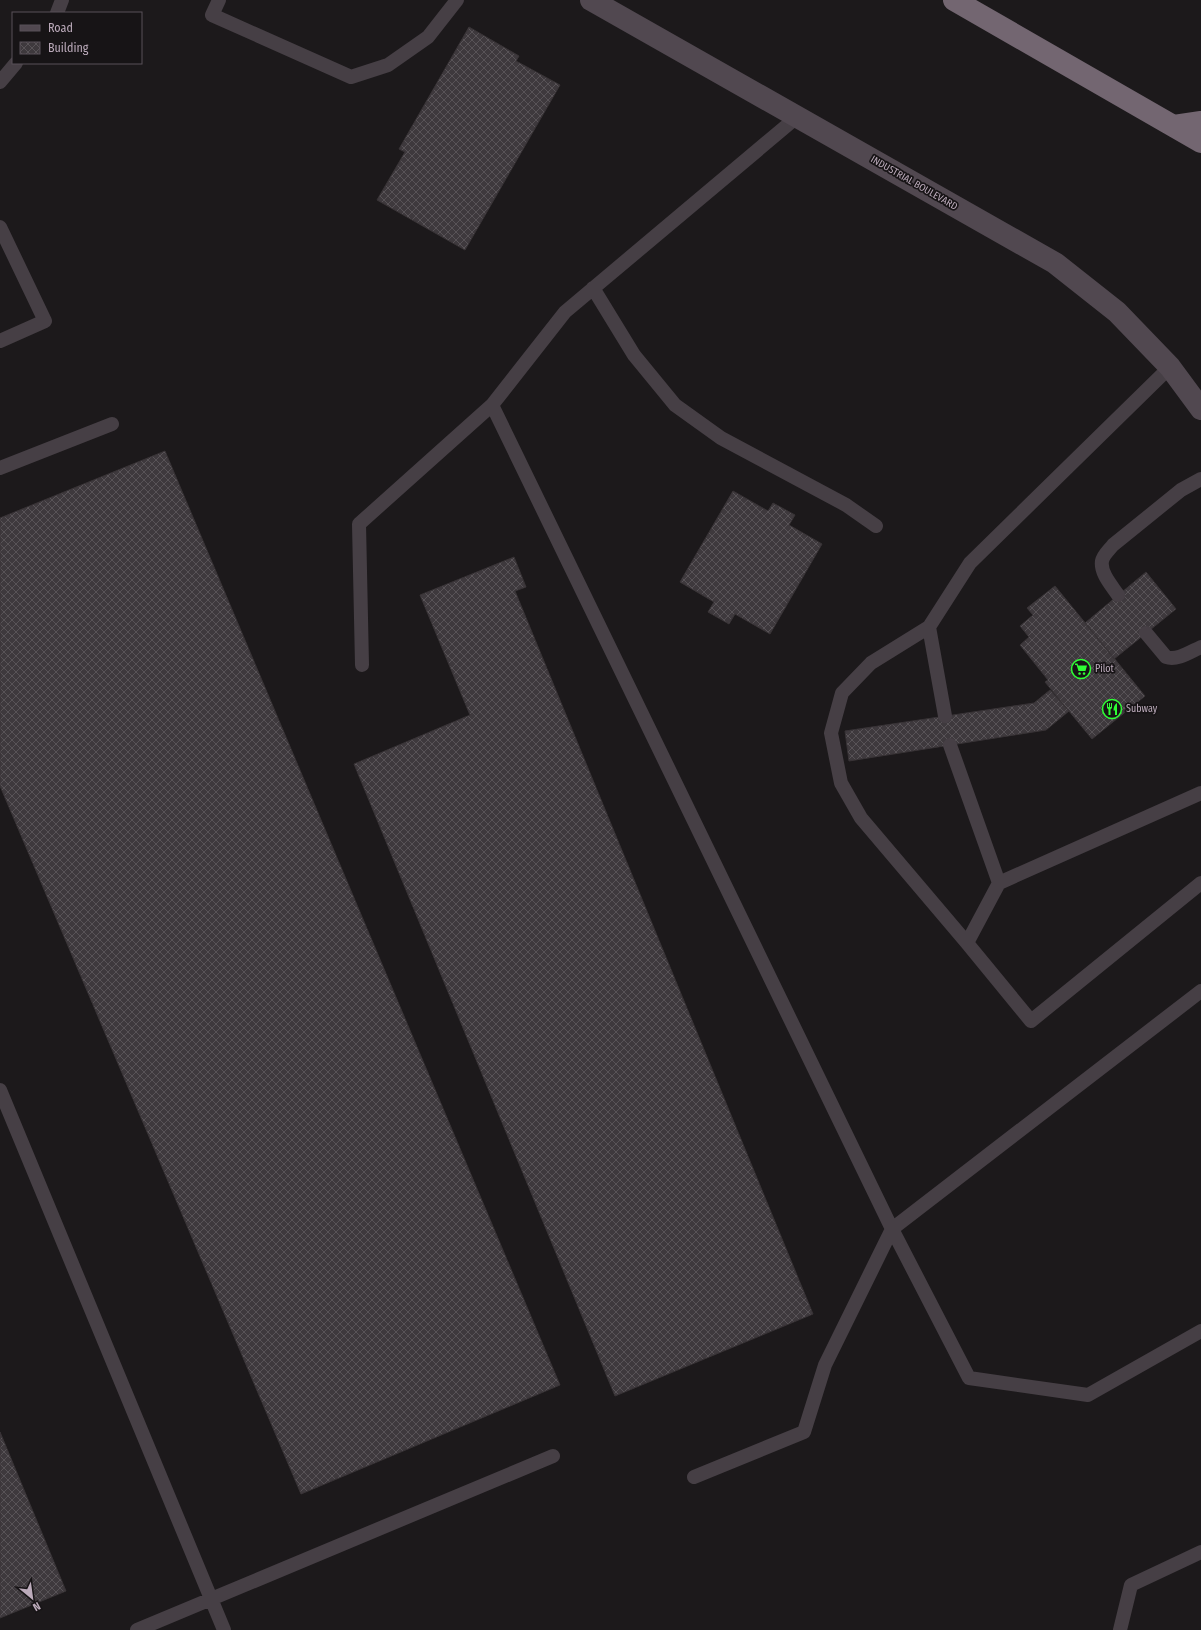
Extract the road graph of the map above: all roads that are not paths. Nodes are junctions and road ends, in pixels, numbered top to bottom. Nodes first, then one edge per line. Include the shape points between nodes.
1 (62, 0) edge
2 (219, 0) edge
3 (457, 0) edge
4 (591, 0) edge
5 (954, 0) edge
6 (57, 12) edge
7 (15, 64) edge
8 (0, 82) edge
9 (797, 117) junction
10 (1201, 122) edge
11 (1174, 126) junction
12 (1201, 142) edge
13 (0, 227) edge
14 (593, 288) junction
15 (0, 341) edge
16 (1170, 367) junction
17 (492, 405) junction
18 (1201, 409) edge
19 (112, 424) dead end
20 (0, 468) edge
21 (1201, 479) edge
22 (876, 526) dead end
23 (1118, 595) dead end
24 (929, 627) junction
25 (1146, 633) dead end
26 (1201, 647) edge
27 (362, 665) dead end
28 (945, 716) dead end
29 (950, 745) dead end
30 (1201, 793) edge
31 (999, 883) junction
32 (1201, 883) edge
33 (967, 943) junction
34 (1201, 991) edge
35 (0, 1090) edge
36 (892, 1229) junction
37 (1201, 1331) edge
38 (553, 1456) dead end
39 (694, 1477) dead end
40 (1201, 1552) edge
41 (212, 1599) junction
42 (137, 1630) edge
43 (224, 1630) edge
44 (1120, 1630) edge

1 - 6 lane
2 - 3 lane via 212,15 351,77 388,65 428,37
4 - 9 street, INDUSTRIAL BOULEVARD
5 - 11 highway
7 - 8 lane
9 - 14 lane
9 - 16 street, INDUSTRIAL BOULEVARD via 1055,263 1117,312
10 - 11 highway
11 - 12 highway
13 - 15 lane via 45,321
14 - 17 lane via 565,312
14 - 22 lane via 634,355 675,405 721,438 846,505
16 - 18 street, INDUSTRIAL BOULEVARD
16 - 24 lane via 970,562
17 - 27 lane via 359,524
17 - 36 lane
19 - 20 lane
21 - 23 lane via 1181,490 1105,554 1102,561 1103,569
24 - 28 lane
24 - 33 lane via 871,663 842,693 831,733 841,783 861,818
25 - 26 lane via 1169,658 1176,658
29 - 31 lane
30 - 31 lane
31 - 33 lane
32 - 33 lane via 1031,1022
34 - 36 lane
35 - 41 lane
36 - 37 lane via 969,1378 1088,1395
36 - 39 lane via 825,1366 804,1432
38 - 41 lane
40 - 44 lane via 1131,1585
41 - 42 lane
41 - 43 lane

